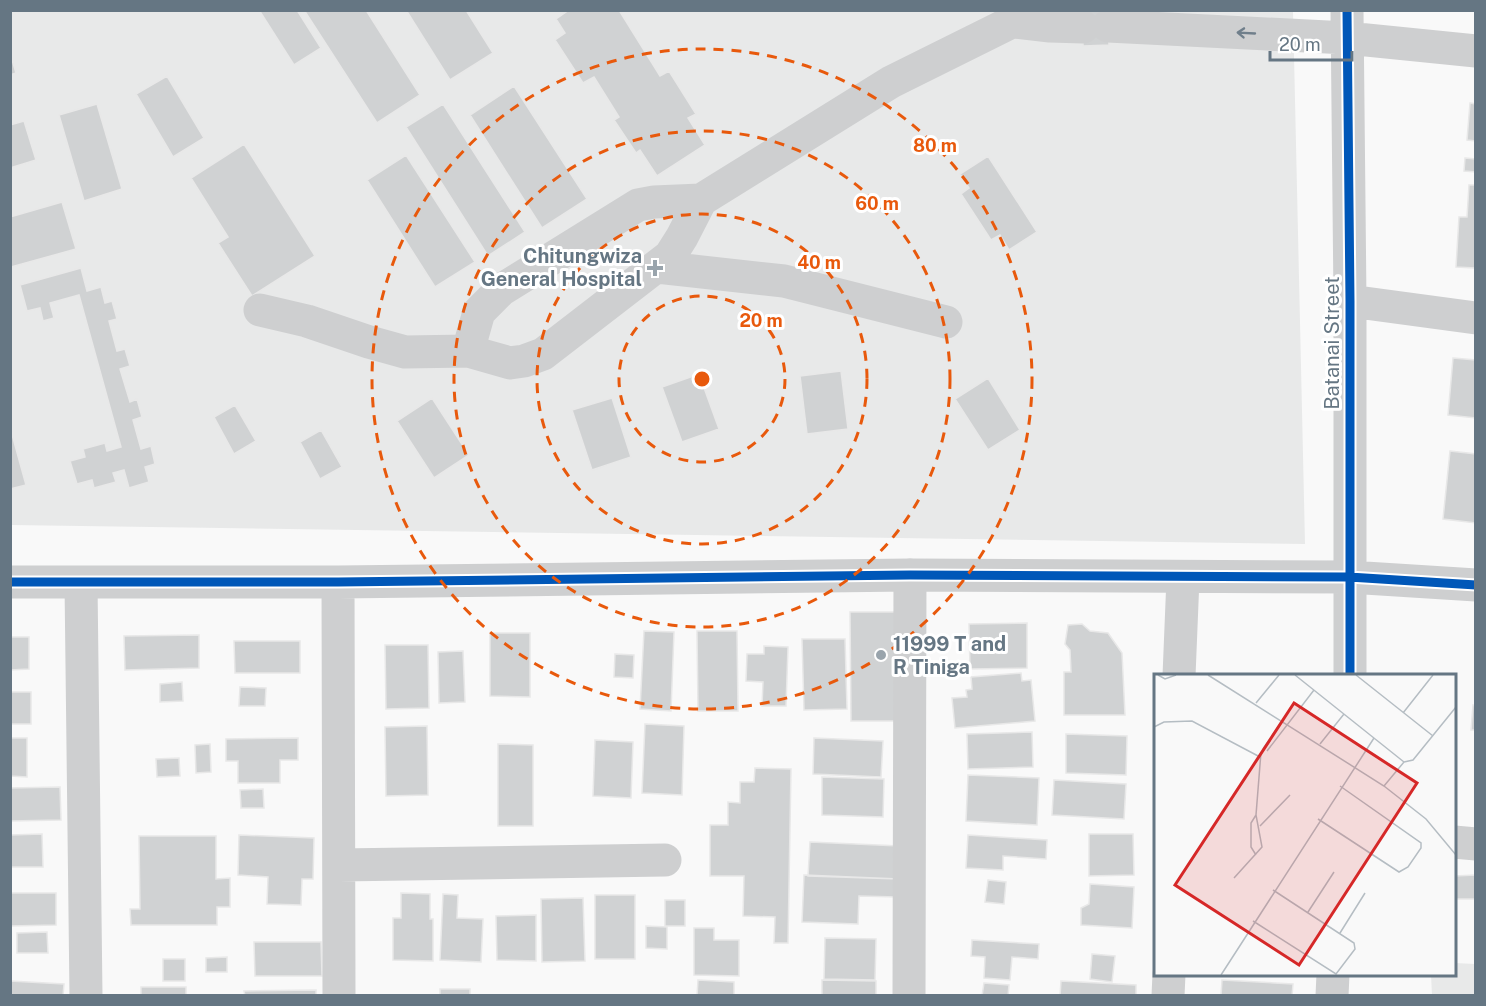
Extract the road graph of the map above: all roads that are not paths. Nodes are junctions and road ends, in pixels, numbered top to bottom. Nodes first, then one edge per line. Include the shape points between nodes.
1 (1037, 17) edge
2 (1347, 24) edge
3 (1476, 51) edge
4 (701, 200) junction
5 (657, 267) junction
6 (1350, 301) junction
7 (260, 310) dead end
8 (1476, 318) edge
9 (946, 322) dead end
10 (468, 351) junction
11 (910, 575) junction
12 (1183, 578) junction
13 (1349, 578) junction
14 (10, 582) edge
15 (338, 582) junction
16 (81, 583) junction
17 (1476, 585) edge
18 (1179, 674) edge
19 (1350, 674) edge
20 (1456, 842) edge
21 (1476, 844) edge
22 (665, 860) dead end
23 (339, 865) junction
24 (1169, 976) edge
25 (1333, 976) edge
26 (86, 996) edge
27 (339, 996) edge
28 (909, 996) edge
29 (1168, 996) edge
30 (1332, 996) edge

2 -> 1 street via 1096,26
1 - 4 street via 891,82
2 - 3 street
2 - 6 street, Batanai Street
4 - 5 street via 670,256
4 - 10 street via 638,205 501,290 479,312
5 - 9 street via 784,281
5 - 10 street via 543,354 510,363
6 - 8 street
6 - 13 street, Batanai Street
7 - 10 street via 405,352
11 - 12 street
11 - 15 street
11 - 28 street
12 - 13 street
12 - 18 street
13 - 17 street
13 - 19 street, Batanai Street
14 - 16 street
15 - 16 street
15 - 23 street
16 - 26 street
20 - 21 street
22 - 23 street
23 - 27 street
24 - 29 street
25 - 30 street

